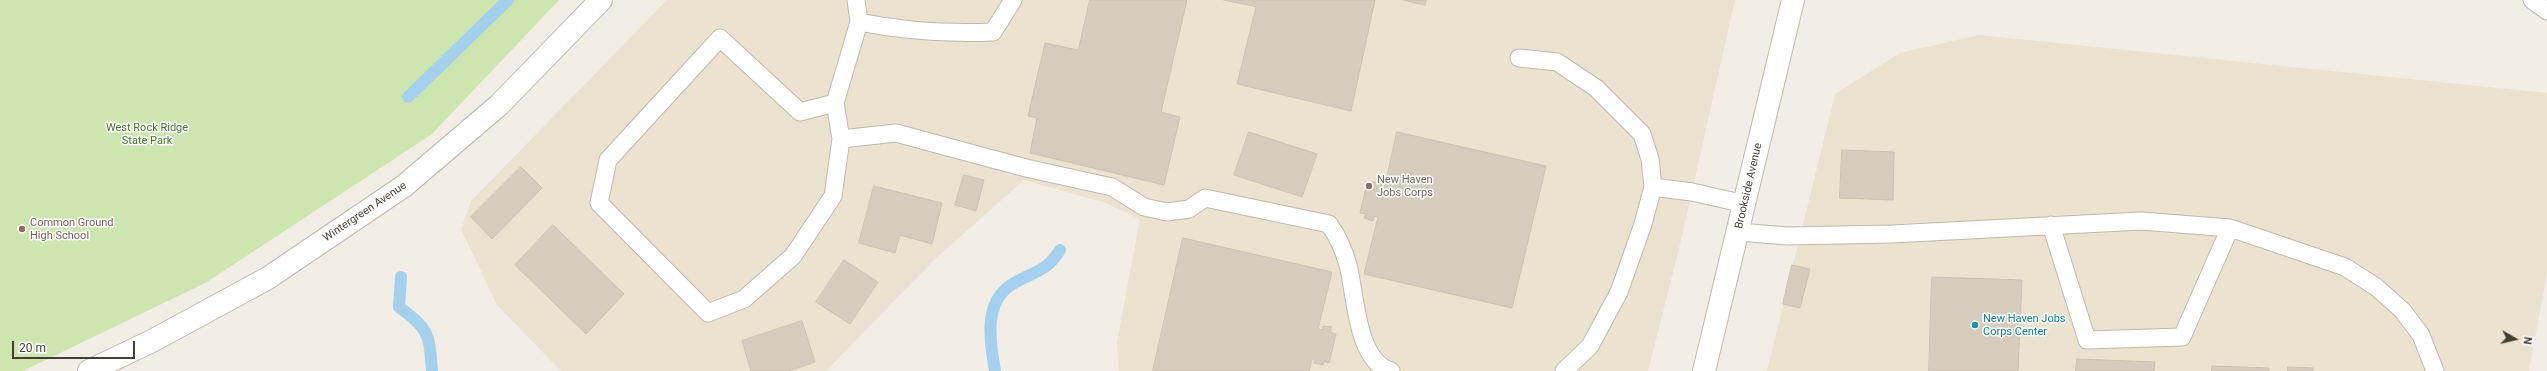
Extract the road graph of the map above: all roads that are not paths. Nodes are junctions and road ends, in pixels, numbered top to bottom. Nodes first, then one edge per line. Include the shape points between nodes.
1 (601, 0) edge
2 (856, 0) edge
3 (1013, 0) edge
4 (1793, 0) edge
5 (2532, 0) edge
6 (2547, 11) edge
7 (859, 22) junction
8 (1519, 58) dead end
9 (835, 103) junction
10 (841, 139) junction
11 (1653, 187) junction
12 (1745, 204) junction
13 (2052, 225) junction
14 (2230, 228) junction
15 (1738, 232) junction
16 (89, 371) edge
17 (1391, 371) edge
18 (1564, 371) edge
19 (1704, 371) edge
20 (2435, 371) edge

1 - 16 street, Wintergreen Avenue via 499,105 404,186 268,278 152,341
2 - 7 lane
3 - 7 lane via 994,32 954,34 888,28
4 - 12 street, Brookside Avenue
5 - 6 lane
7 - 9 lane
8 - 11 lane via 1557,62 1596,88 1642,134 1650,159
9 - 10 lane
9 - 10 lane via 800,112 720,38 608,160 599,203 708,313 744,299 793,256 833,196
10 - 17 lane via 896,133 1026,168 1112,187 1144,207 1167,212 1189,209 1205,198 1329,224 1338,238 1348,265 1363,341 1382,368
11 - 12 lane via 1692,192
11 - 18 lane via 1619,292 1590,346
12 - 15 street, Brookside Avenue
13 - 14 lane via 2141,220
13 - 14 lane via 2087,340 2182,337
13 - 15 lane via 1885,234 1788,236
14 - 20 lane via 2345,267 2376,287 2402,310 2421,335
15 - 19 street, Brookside Avenue

